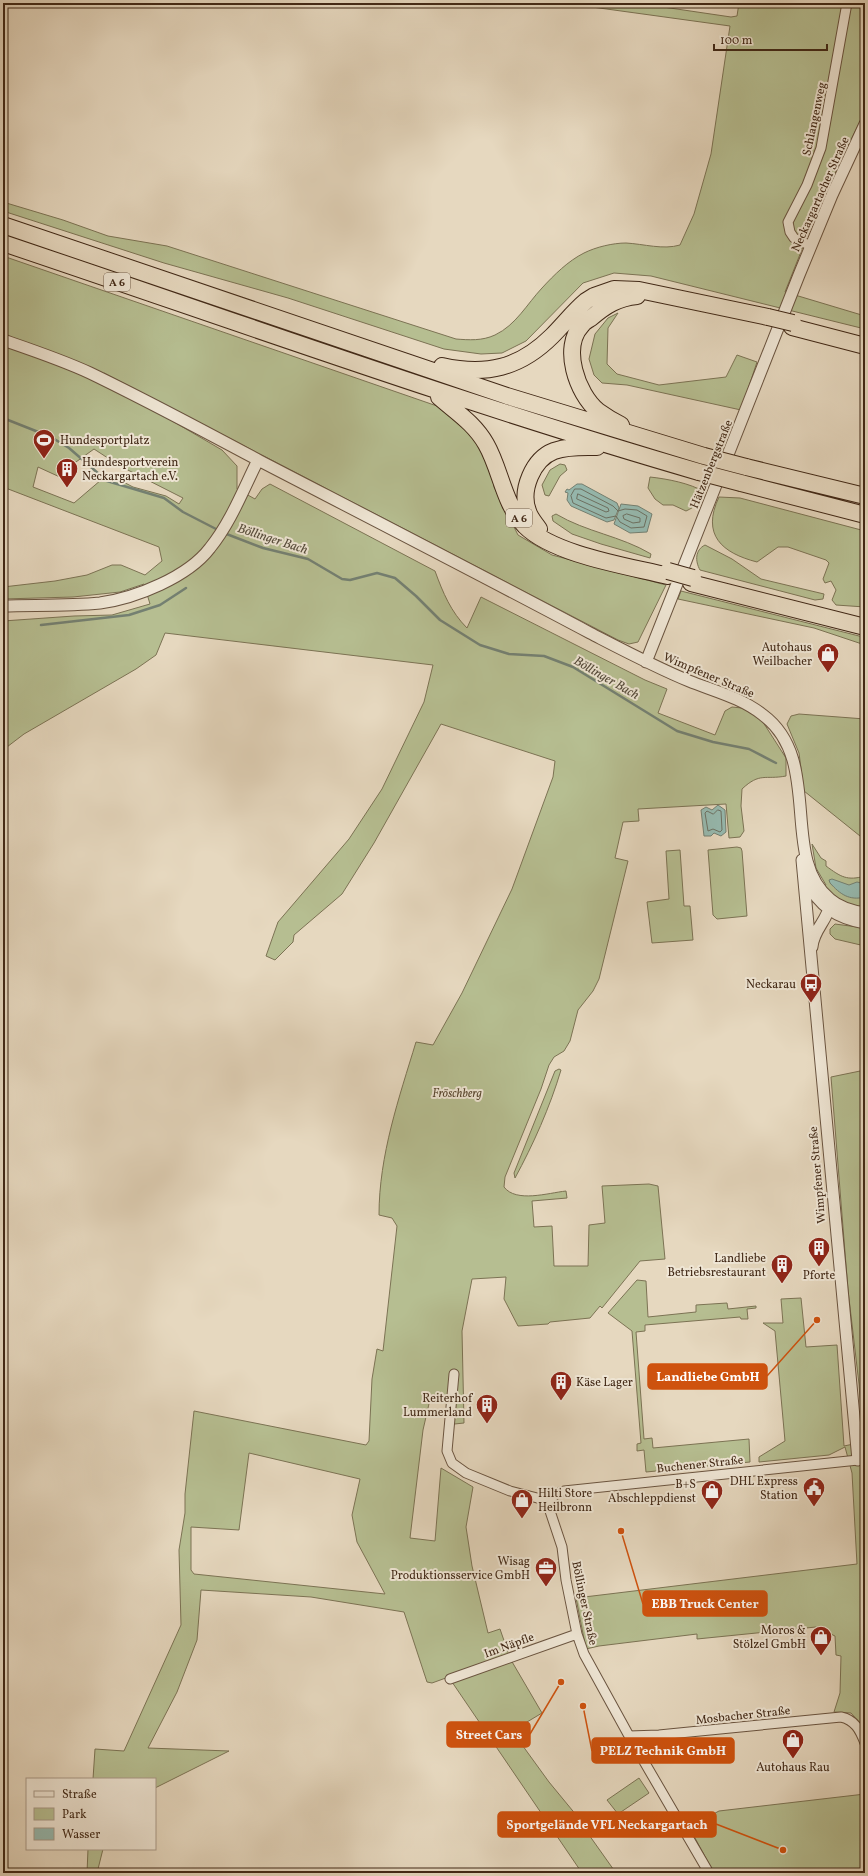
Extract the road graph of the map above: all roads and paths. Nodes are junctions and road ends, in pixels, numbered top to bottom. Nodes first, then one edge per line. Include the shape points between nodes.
1 (847, 3) edge
2 (865, 124) edge
3 (3, 225) edge
4 (3, 243) edge
5 (811, 246) junction
6 (799, 275) joint
7 (767, 320) junction
8 (792, 325) junction
9 (3, 340) edge
10 (865, 340) edge
11 (865, 346) edge
12 (394, 358) junction
13 (428, 389) junction
14 (639, 437) junction
15 (613, 446) junction
16 (258, 460) junction
17 (865, 496) edge
18 (865, 515) edge
19 (668, 574) junction
20 (3, 606) edge
21 (865, 625) edge
22 (646, 662) junction
23 (796, 773) junction
24 (803, 876) junction
25 (830, 905) junction
26 (862, 911) edge
27 (865, 923) edge
28 (811, 959) junction
29 (454, 1374) dead end
30 (858, 1460) joint
31 (549, 1501) junction
32 (577, 1634) junction
33 (450, 1679) dead end
34 (629, 1736) junction
35 (865, 1743) edge
36 (709, 1873) edge

1 - 5 street, Schlangenweg via 821,148 807,185 788,222 794,238
2 - 5 street, Neckargartacher Straße
3 - 12 highway, A 6
4 - 13 highway, A 6
5 - 6 street, Neckargartacher Straße
6 - 22 street, Hätzenbergstraße
7 - 8 highway, bridge
7 - 12 highway via 656,292 614,289 586,300 535,352 505,367 469,370
7 - 14 highway via 672,300 638,296 607,304 581,326 574,341 572,357 574,373 584,396 597,410
8 - 10 highway
8 - 11 highway
9 - 16 street, Wimpfener Straße via 88,373
12 - 14 highway, A 6
13 - 15 highway, A 6
13 - 19 highway, A 6 via 457,410 478,432 492,455 514,511 525,526 537,536 577,553
14 - 17 highway, A 6, bridge
15 - 18 highway, A 6, bridge via 740,483
15 - 19 highway via 564,448 544,457 529,477 526,504 531,519 547,535 578,548
16 - 20 street via 226,526 210,549 172,579 137,594 101,602
16 - 22 street, Wimpfener Straße
19 - 21 highway, bridge via 828,612
22 - 23 street, Wimpfener Straße via 740,701 764,715 783,737 791,752
23 - 24 street, Wimpfener Straße
23 - 25 street, Wimpfener Straße via 808,868
24 - 25 street, Wimpfener Straße via 813,894
24 - 28 street, Wimpfener Straße
25 - 26 street
25 - 27 street, Wimpfener Straße via 847,920
25 - 28 street, Wimpfener Straße via 814,937
28 - 30 street, Wimpfener Straße
29 - 31 street via 448,1451 452,1463 466,1473 510,1491
30 - 31 street, Buchener Straße via 577,1489 557,1493
31 - 32 street, Böllinger Straße via 562,1547
32 - 33 street, Im Näpfle
32 - 34 street, Böllinger Straße via 584,1654
34 - 35 street, Mosbacher Straße via 659,1736 826,1718 848,1719 857,1726
34 - 36 street, Böllinger Straße

